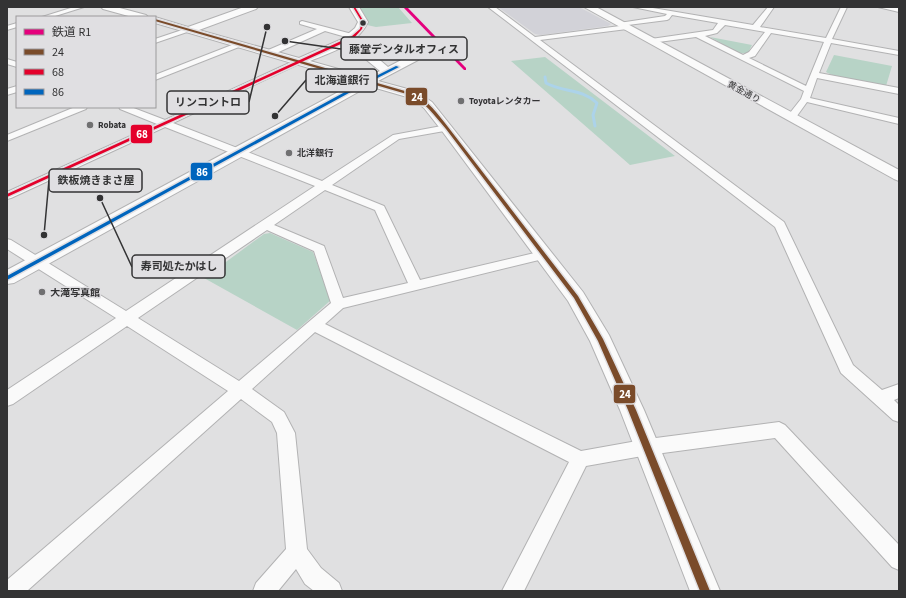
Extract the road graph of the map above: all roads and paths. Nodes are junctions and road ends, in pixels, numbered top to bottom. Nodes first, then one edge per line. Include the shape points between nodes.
1 (81, 7) edge
2 (106, 7) edge
3 (253, 7) edge
4 (354, 7) edge
5 (491, 7) edge
6 (589, 7) edge
7 (636, 7) edge
8 (771, 7) edge
9 (844, 7) edge
10 (881, 7) edge
11 (649, 8) edge
12 (899, 10) edge
13 (672, 13) junction
14 (155, 15) edge
15 (49, 16) edge
16 (135, 16) edge
17 (723, 22) junction
18 (302, 23) dead end
19 (624, 25) junction
20 (755, 28) junction
21 (324, 29) junction
22 (188, 30) junction
23 (769, 30) junction
24 (698, 35) junction
25 (353, 37) junction
26 (534, 40) junction
27 (156, 41) edge
28 (651, 41) junction
29 (828, 41) junction
30 (240, 44) junction
31 (269, 52) junction
32 (899, 53) edge
33 (744, 57) junction
34 (301, 61) junction
35 (388, 72) dead end
36 (815, 75) junction
37 (156, 78) edge
38 (369, 81) junction
39 (808, 90) junction
40 (899, 91) edge
41 (805, 100) junction
42 (81, 108) edge
43 (125, 108) edge
44 (791, 118) junction
45 (899, 121) edge
46 (165, 124) junction
47 (447, 128) junction
48 (7, 138) edge
49 (240, 152) junction
50 (898, 174) edge
51 (324, 185) junction
52 (7, 196) edge
53 (265, 225) junction
54 (7, 243) edge
55 (543, 255) junction
56 (37, 262) junction
57 (7, 278) edge
58 (416, 286) junction
59 (338, 304) junction
60 (126, 319) junction
61 (314, 325) junction
62 (240, 390) junction
63 (899, 391) edge
64 (880, 398) junction
65 (7, 399) edge
66 (899, 415) edge
67 (648, 447) junction
68 (580, 459) junction
69 (297, 552) junction
70 (899, 560) edge
71 (11, 591) edge
72 (264, 591) edge
73 (331, 591) edge
74 (513, 591) edge
75 (705, 591) edge

1 - 15 street
2 - 16 street
3 - 22 street
4 - 25 street via 363,22 362,29
5 - 26 street
6 - 19 street, 黄金通り
7 - 11 street
8 - 20 street
9 - 29 street
10 - 12 street
11 - 13 street
13 - 17 street via 694,14
13 - 19 street via 666,18
14 - 22 street
17 - 20 street
17 - 24 street via 715,32
18 - 21 street
19 - 26 street
19 - 28 street, 黄金通り
20 - 23 street
21 - 25 street
21 - 31 street
22 - 27 street
22 - 30 street
23 - 29 street
23 - 33 street via 752,54
24 - 28 street
24 - 33 street
25 - 34 street
26 - 64 street via 780,225 847,369
28 - 44 street, 黄金通り
29 - 32 street
29 - 36 street
30 - 31 street
30 - 37 street
31 - 34 street
33 - 39 street
34 - 38 street
34 - 46 street
35 - 38 street
36 - 39 street
36 - 40 street
38 - 47 street via 419,98
38 - 49 street
39 - 41 street
41 - 44 street
41 - 45 street
42 - 48 street
43 - 46 street
44 - 50 street, 黄金通り
46 - 49 street
46 - 52 street
47 - 51 street via 396,137
47 - 55 street
49 - 51 street
49 - 56 street
51 - 53 street
51 - 58 street via 380,208
53 - 59 street via 320,249
53 - 60 street
54 - 56 street
55 - 58 street
55 - 67 street via 576,297 601,341
56 - 57 street
56 - 60 street
58 - 59 street
59 - 61 street
60 - 62 street
60 - 65 street
61 - 62 street
61 - 68 street
62 - 69 street via 278,417 286,433
62 - 71 street
63 - 64 street
64 - 66 street
67 - 68 street
67 - 70 street via 779,430
67 - 75 street
68 - 74 street
69 - 72 street
69 - 73 street via 313,576

